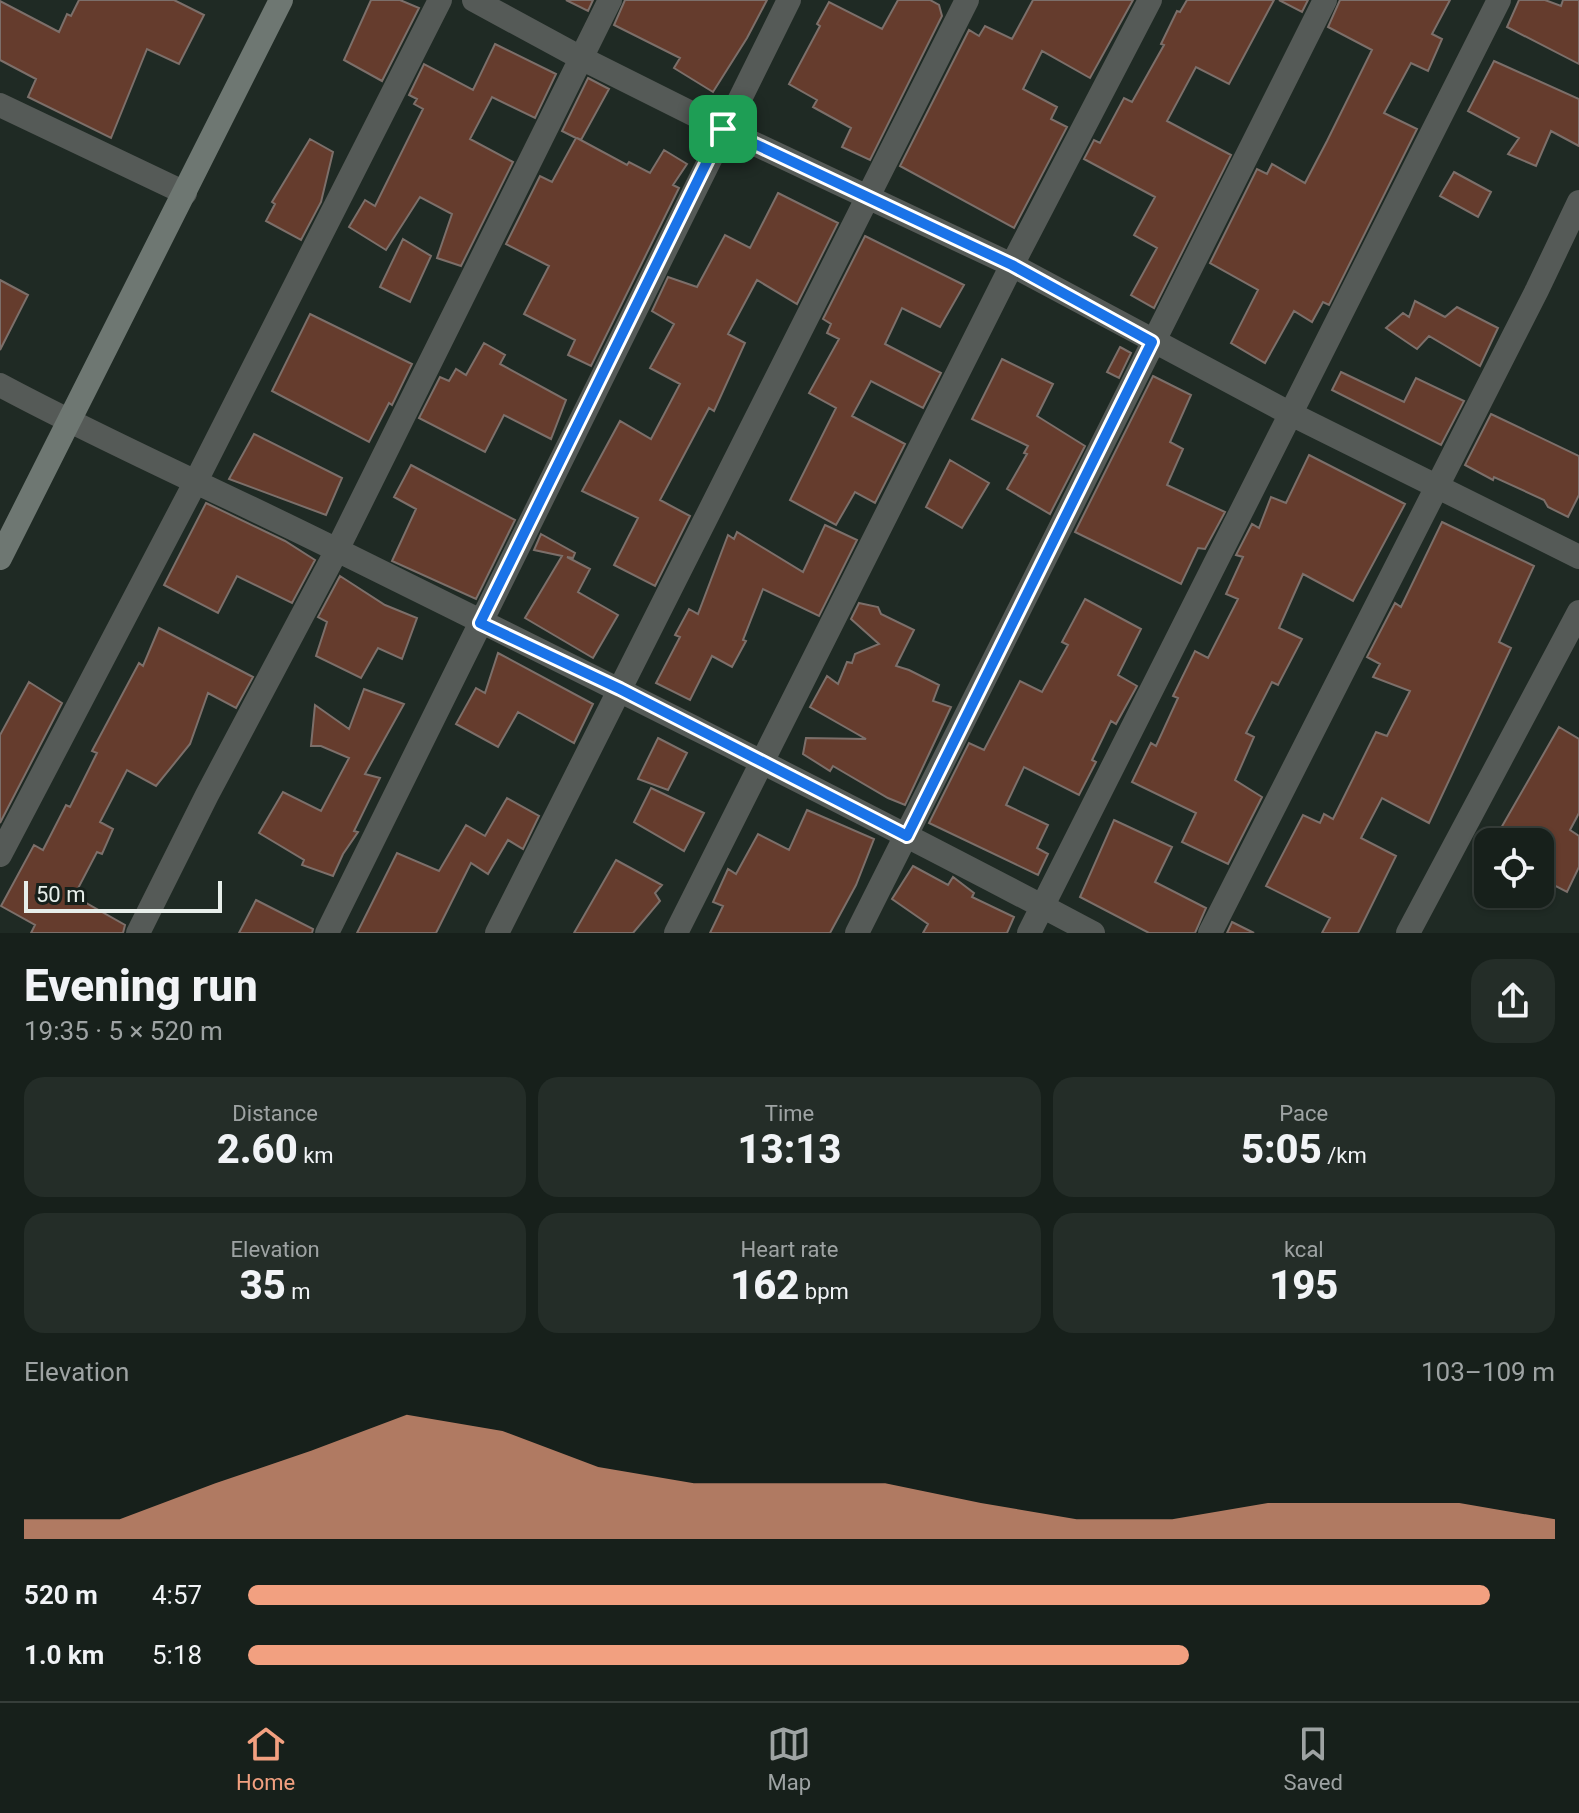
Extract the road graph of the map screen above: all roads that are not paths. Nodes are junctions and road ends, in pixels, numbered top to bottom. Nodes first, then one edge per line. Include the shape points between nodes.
1 (281, 0) edge
2 (440, 0) edge
3 (474, 0) edge
4 (610, 0) edge
5 (789, 0) edge
6 (967, 0) edge
7 (1150, 0) edge
8 (1325, 0) edge
9 (1499, 0) edge
10 (581, 58) junction
11 (0, 105) edge
12 (723, 129) junction
13 (185, 193) junction
14 (868, 197) junction
15 (1579, 202) edge
16 (1012, 265) junction
17 (1152, 342) junction
18 (0, 385) edge
19 (1291, 414) junction
20 (70, 423) junction
21 (196, 481) junction
22 (1438, 485) junction
23 (337, 550) junction
24 (1579, 557) edge
25 (0, 558) edge
26 (1579, 612) edge
27 (480, 623) junction
28 (620, 689) junction
29 (763, 762) junction
30 (907, 836) junction
31 (0, 855) edge
32 (1042, 906) junction
33 (138, 933) edge
34 (327, 933) edge
35 (497, 933) edge
36 (676, 933) edge
37 (857, 933) edge
38 (1029, 933) edge
39 (1093, 933) edge
40 (1210, 933) edge
41 (1408, 933) edge

1 - 13 street
2 - 21 street
3 - 10 street
4 - 10 street
5 - 12 street
6 - 14 street
7 - 16 street
8 - 17 street
9 - 19 street
10 - 12 street
10 - 23 street
11 - 13 street
12 - 14 street
12 - 27 street
13 - 20 street
14 - 16 street
14 - 28 street
15 - 22 street
16 - 17 street
16 - 29 street
17 - 19 street
17 - 30 street
18 - 20 street
19 - 22 street
19 - 32 street
20 - 21 street
20 - 25 street
21 - 23 street
21 - 31 street
22 - 24 street
22 - 40 street
23 - 27 street
23 - 33 street
26 - 41 street
27 - 28 street
27 - 34 street
28 - 29 street
28 - 35 street
29 - 30 street
29 - 36 street
30 - 32 street
30 - 37 street
32 - 38 street
32 - 39 street

